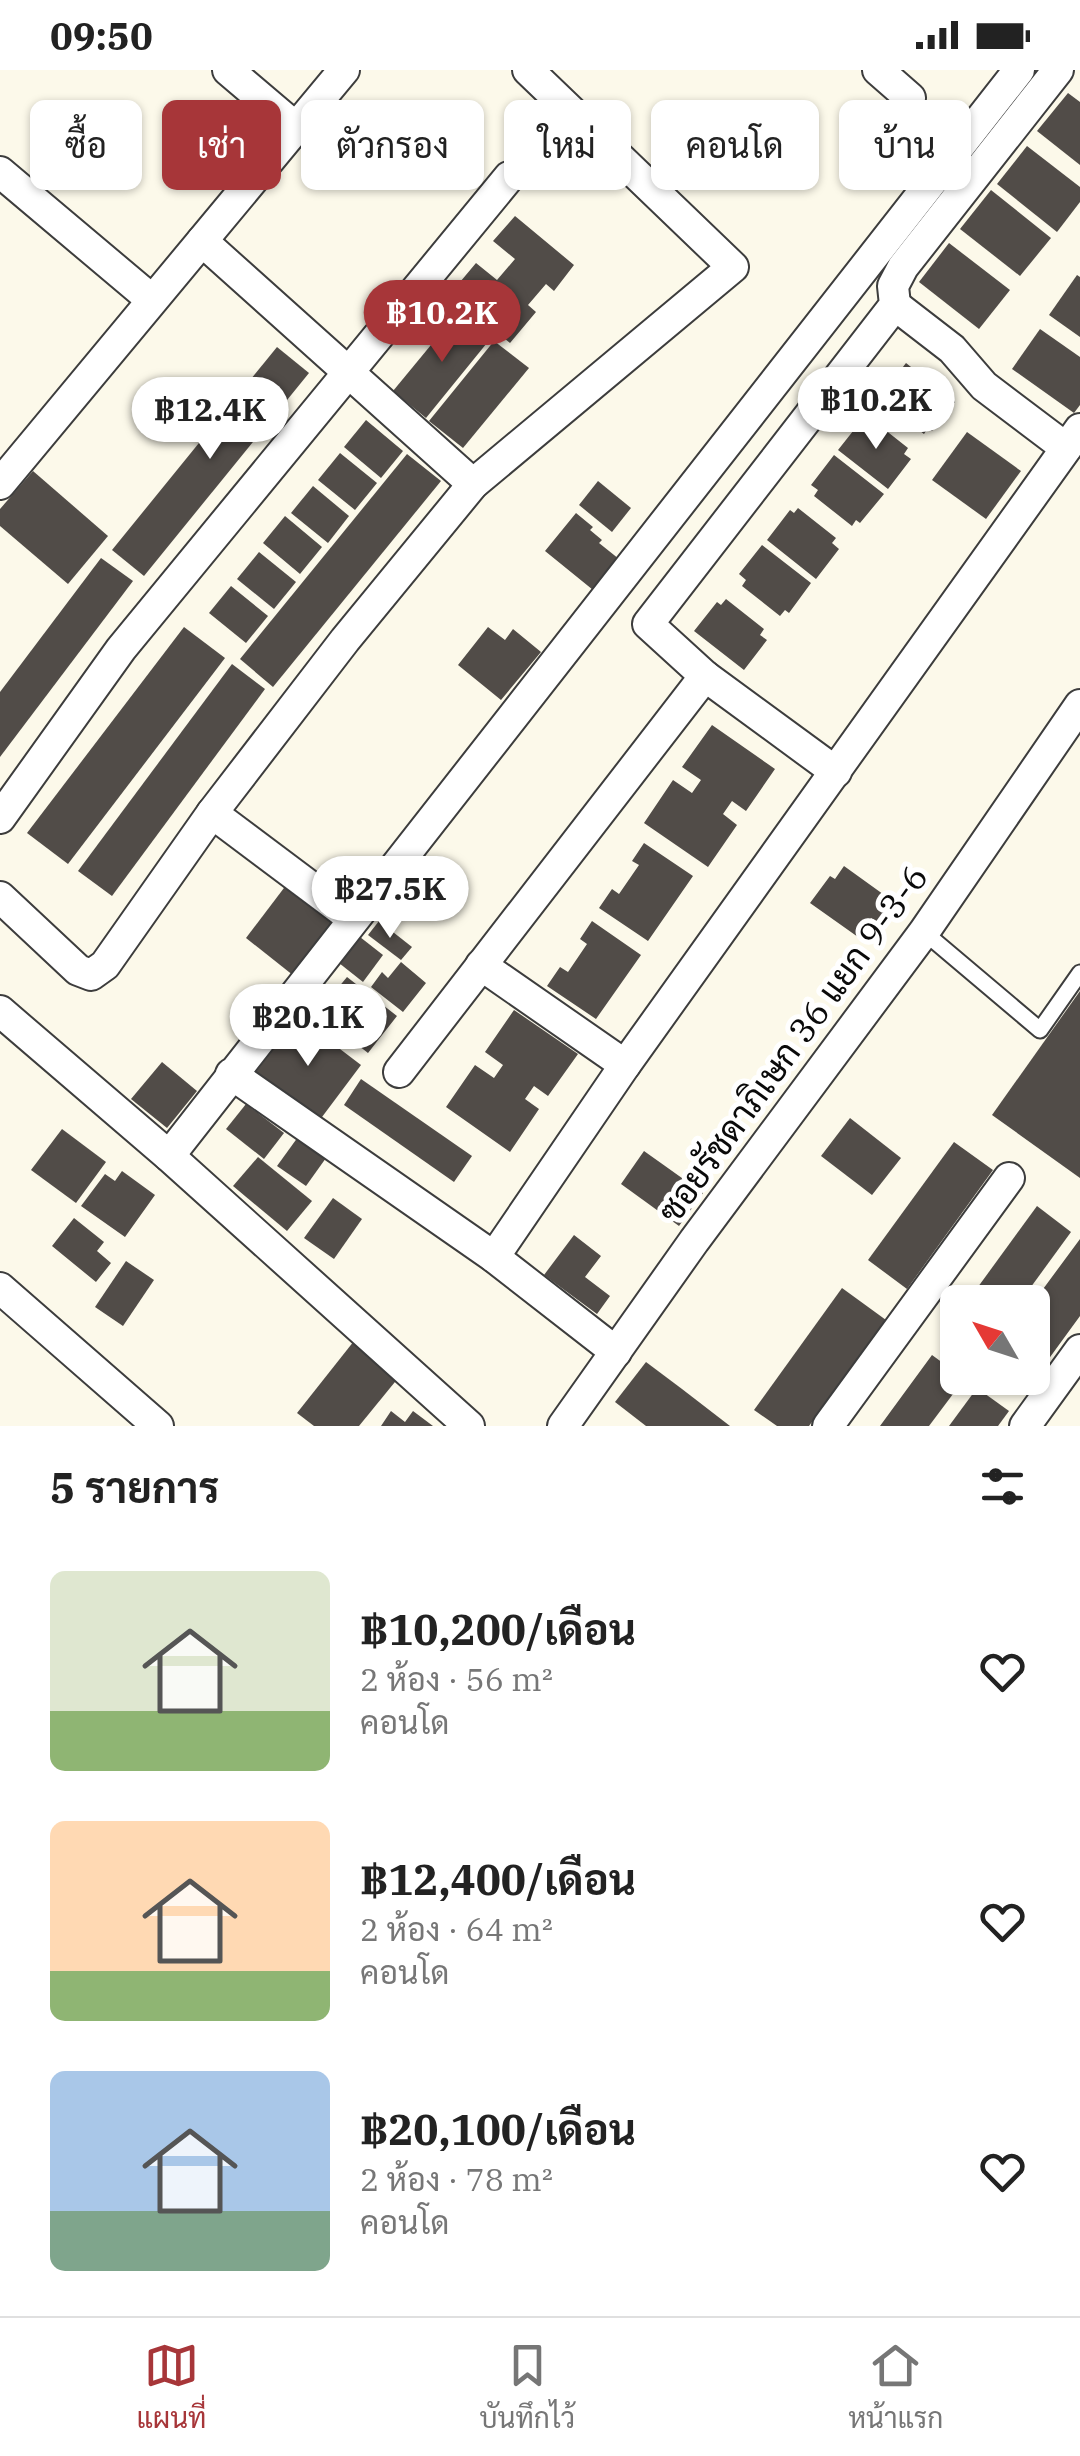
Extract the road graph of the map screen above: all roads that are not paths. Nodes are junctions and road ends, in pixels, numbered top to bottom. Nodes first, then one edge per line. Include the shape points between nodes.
1 (228, 70) edge
2 (344, 70) edge
3 (528, 70) edge
4 (878, 70) edge
5 (1019, 70) edge
6 (1058, 70) edge
7 (910, 98) dead end
8 (294, 128) junction
9 (0, 172) edge
10 (504, 183) edge
11 (202, 241) junction
12 (152, 300) junction
13 (895, 306) junction
14 (348, 375) junction
15 (1073, 438) edge
16 (5, 467) edge
17 (472, 484) junction
18 (705, 676) junction
19 (1080, 706) edge
20 (836, 772) junction
21 (212, 813) junction
22 (0, 818) edge
23 (0, 897) edge
24 (352, 918) junction
25 (924, 932) junction
26 (481, 965) junction
27 (1080, 973) edge
28 (0, 1011) edge
29 (625, 1065) junction
30 (398, 1072) dead end
31 (231, 1074) junction
32 (168, 1156) junction
33 (1009, 1178) dead end
34 (494, 1257) junction
35 (0, 1288) edge
36 (1080, 1350) edge
37 (616, 1352) junction
38 (158, 1426) edge
39 (469, 1426) edge
40 (563, 1426) edge
41 (828, 1426) edge
42 (1024, 1426) edge

1 - 8 street
2 - 8 street
3 - 17 street via 733,267
4 - 7 street
5 - 24 street
6 - 13 street via 903,267 893,286
8 - 11 street
9 - 12 street
10 - 14 street
11 - 12 street
11 - 14 street
12 - 16 street
13 - 15 street via 952,349 984,386
13 - 18 street via 648,624
14 - 17 street
14 - 22 street via 121,649
15 - 20 street
17 - 21 street
18 - 20 street
18 - 26 street
19 - 25 street, ซอยรัชดาภิเษก 36 แยก 9-3-6
20 - 29 street
21 - 23 street via 105,966 91,976
21 - 24 street
24 - 31 street
25 - 27 lane via 1040,1030
25 - 37 street, ซอยรัชดาภิเษก 36 แยก 9-3-6
26 - 29 street
26 - 30 street
28 - 32 street
29 - 34 street
31 - 32 street
31 - 34 street
32 - 39 street
33 - 41 street
34 - 37 street
35 - 38 street
36 - 42 street
37 - 40 street, ซอยรัชดาภิเษก 36 แยก 9-3-6

